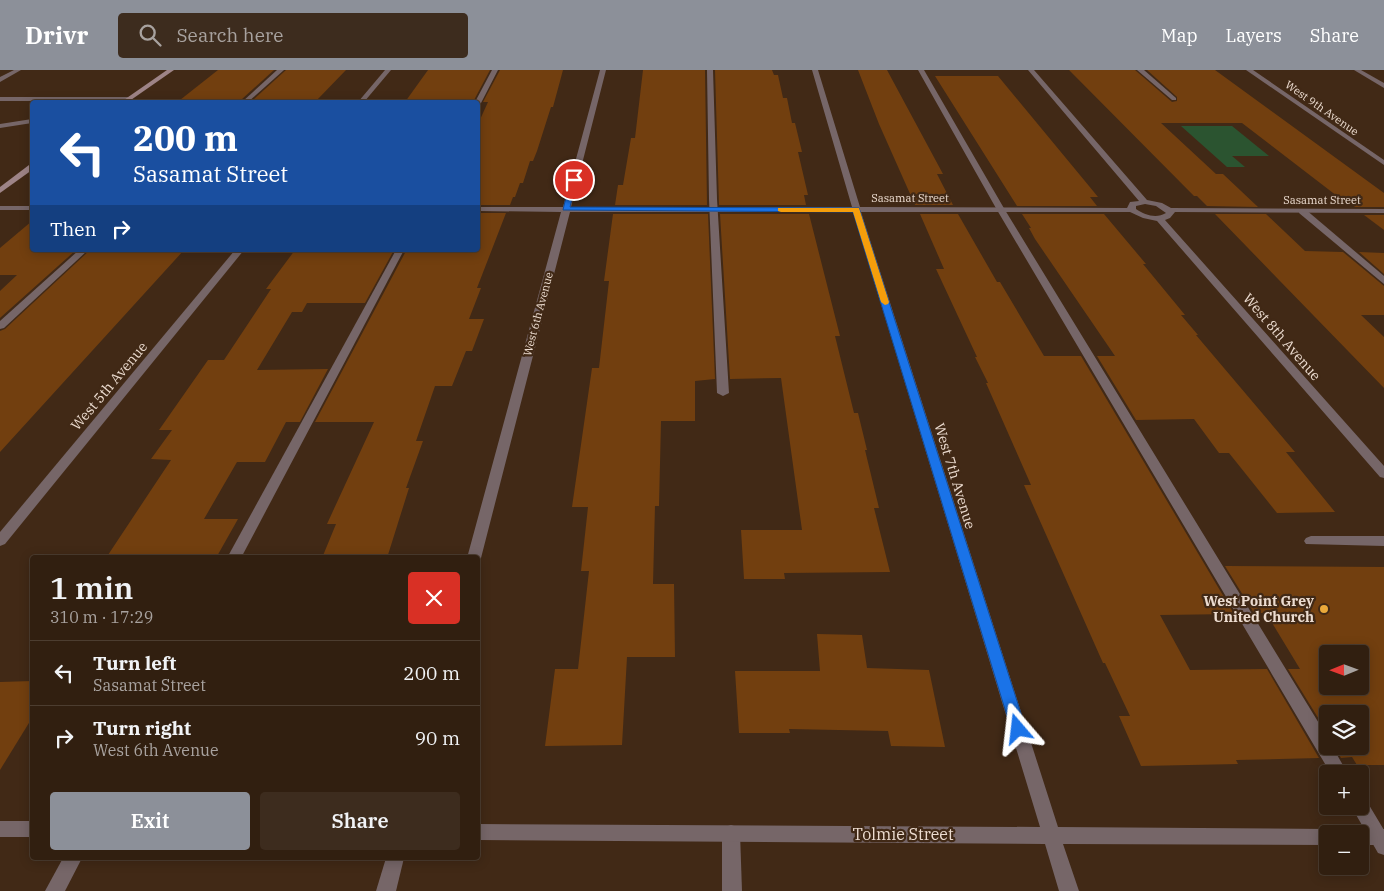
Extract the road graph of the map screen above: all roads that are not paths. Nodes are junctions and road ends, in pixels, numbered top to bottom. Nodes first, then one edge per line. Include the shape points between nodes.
1 (18, 70) edge
2 (171, 70) edge
3 (281, 70) edge
4 (388, 70) edge
5 (495, 70) edge
6 (602, 70) edge
7 (710, 70) edge
8 (815, 70) edge
9 (921, 70) edge
10 (1031, 70) edge
11 (1140, 70) edge
12 (1249, 70) edge
13 (1357, 70) edge
14 (0, 80) edge
15 (1384, 86) edge
16 (0, 99) edge
17 (1174, 99) dead end
18 (64, 100) edge
19 (128, 100) edge
20 (248, 100) edge
21 (363, 100) edge
22 (480, 100) edge
23 (30, 121) edge
24 (0, 126) edge
25 (1384, 162) edge
26 (30, 169) edge
27 (0, 191) edge
28 (1145, 202) junction
29 (0, 208) edge
30 (30, 208) edge
31 (480, 209) edge
32 (566, 209) junction
33 (714, 209) junction
34 (856, 209) junction
35 (1001, 210) junction
36 (1132, 210) junction
37 (1169, 210) junction
38 (1302, 211) junction
39 (1384, 211) edge
40 (1159, 218) junction
41 (82, 252) edge
42 (238, 252) edge
43 (399, 252) edge
44 (1384, 282) edge
45 (0, 326) edge
46 (723, 393) dead end
47 (1384, 474) edge
48 (0, 541) edge
49 (1311, 541) dead end
50 (1384, 541) edge
51 (236, 555) edge
52 (475, 555) edge
53 (1335, 765) edge
54 (1364, 815) edge
55 (0, 829) edge
56 (30, 830) edge
57 (480, 832) edge
58 (731, 833) junction
59 (1051, 835) junction
60 (1319, 837) edge
61 (1376, 839) edge
62 (72, 860) edge
63 (394, 860) edge
64 (56, 891) edge
65 (386, 891) edge
66 (732, 891) edge
67 (1069, 891) edge

1 - 14 street
2 - 19 main road
3 - 20 street
4 - 21 street
5 - 22 street
6 - 32 street, West 6th Avenue
7 - 33 street
8 - 34 street, West 7th Avenue
9 - 35 street
10 - 28 street
11 - 17 street
12 - 25 street, West 9th Avenue
13 - 15 street
16 - 18 street
23 - 24 street
26 - 27 main road
28 - 36 street via 1133,204
28 - 37 street, Sasamat Street
29 - 30 street
31 - 32 street, Sasamat Street
32 - 33 street, Sasamat Street
32 - 52 street, West 6th Avenue
33 - 34 street, Sasamat Street
33 - 46 street
34 - 35 street, Sasamat Street
34 - 59 street, West 7th Avenue
35 - 36 street, Sasamat Street
35 - 53 street
36 - 40 street via 1143,216
37 - 38 street, Sasamat Street
37 - 40 street via 1169,215
38 - 39 street, Sasamat Street
38 - 44 street
40 - 47 street, West 8th Avenue
41 - 45 street
42 - 48 street, West 5th Avenue
43 - 51 street
49 - 50 street
54 - 61 street
55 - 56 street
57 - 58 street, Tolmie Street
58 - 59 street, Tolmie Street
58 - 66 street
59 - 60 street, Tolmie Street
59 - 67 street, West 7th Avenue
62 - 64 street
63 - 65 street

